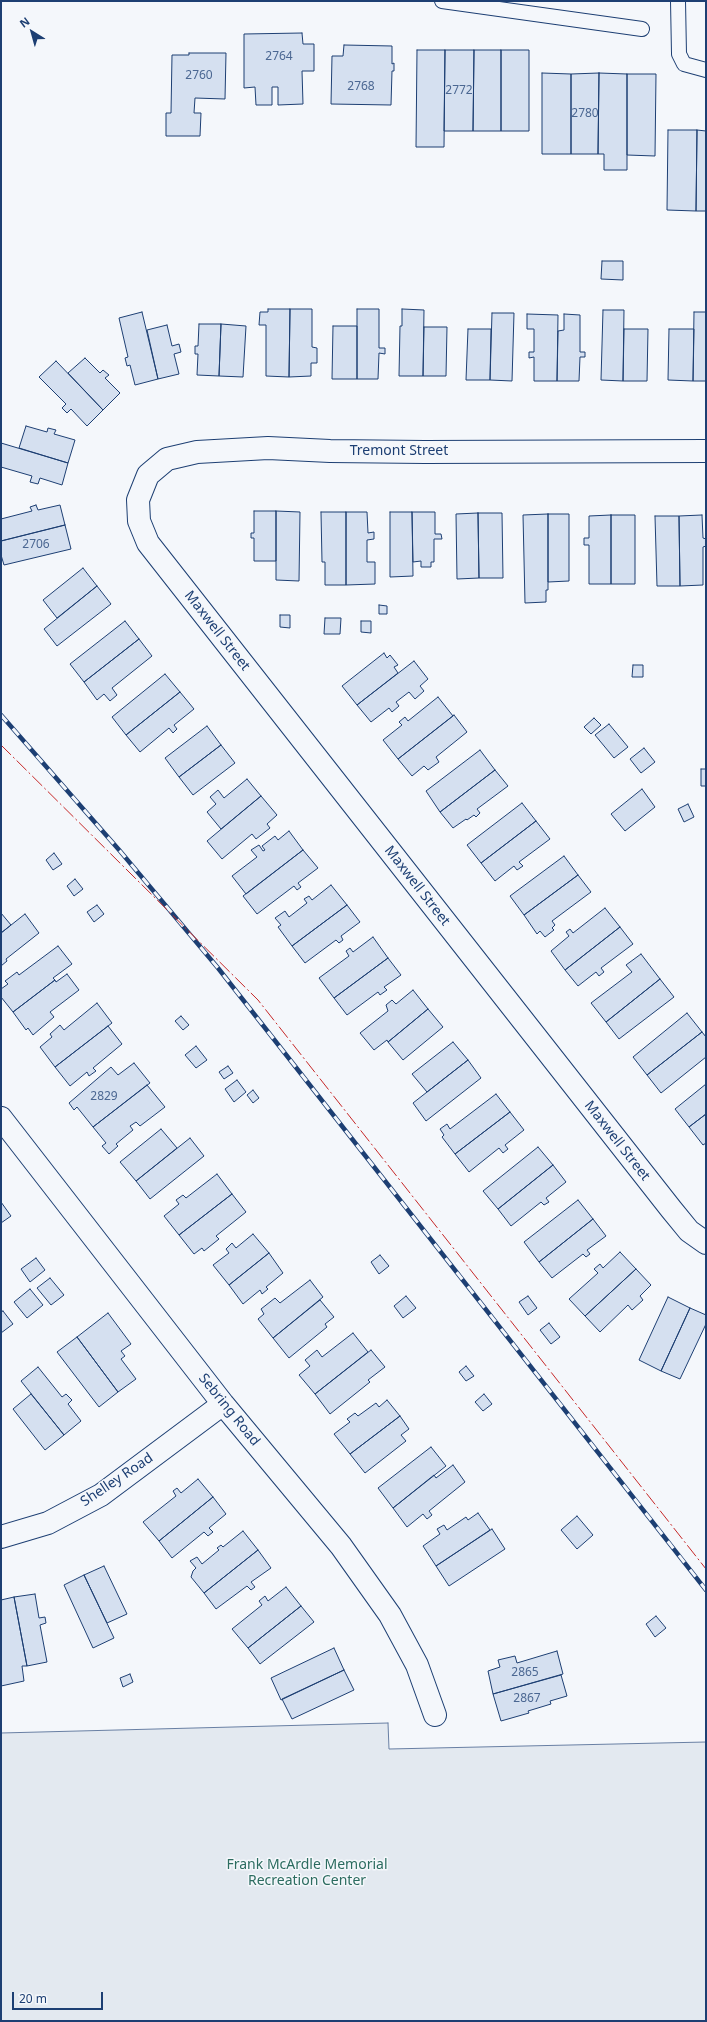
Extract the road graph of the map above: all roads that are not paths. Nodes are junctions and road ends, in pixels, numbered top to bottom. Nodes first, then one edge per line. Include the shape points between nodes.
1 (442, 1) edge
2 (678, 1) edge
3 (642, 29) dead end
4 (706, 70) edge
5 (706, 451) edge
6 (139, 521) joint
7 (1, 1118) edge
8 (706, 1243) edge
9 (223, 1404) junction
10 (1, 1537) edge
11 (435, 1715) dead end

1 - 3 lane
2 - 4 lane via 678,54 684,64
5 - 6 street, Tremont Street via 354,451 268,448 197,452 167,459 148,475 138,500
6 - 8 street, Maxwell Street via 148,543 651,1184 689,1231
7 - 9 street, Sebring Road
9 - 10 street, Shelley Road via 100,1495 48,1523
9 - 11 street, Sebring Road via 341,1546 390,1615 417,1665

